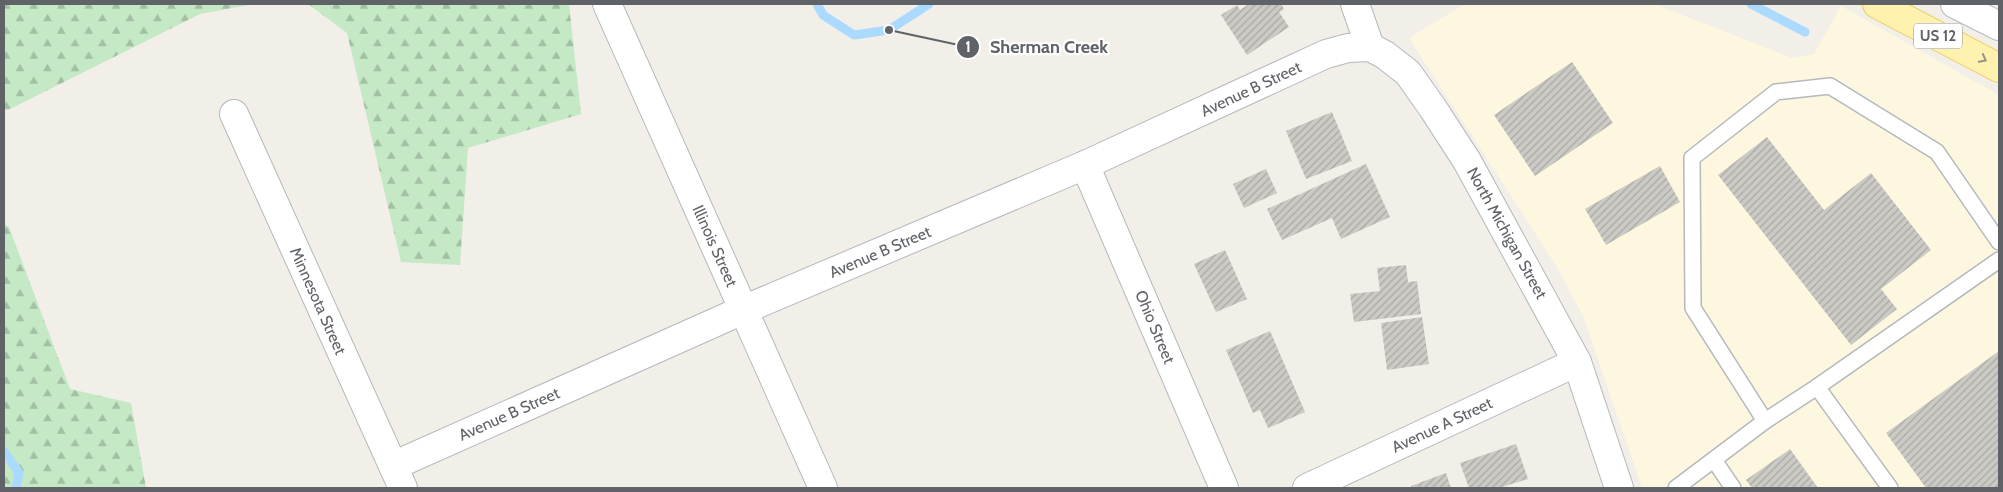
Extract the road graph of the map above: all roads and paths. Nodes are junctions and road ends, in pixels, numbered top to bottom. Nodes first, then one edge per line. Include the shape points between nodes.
1 (607, 4) edge
2 (1355, 4) edge
3 (1878, 4) edge
4 (1955, 4) edge
5 (1999, 26) edge
6 (1370, 47) junction
7 (1999, 68) edge
8 (234, 114) dead end
9 (1085, 165) junction
10 (1999, 242) edge
11 (1999, 260) edge
12 (743, 310) junction
13 (1577, 362) junction
14 (1817, 387) junction
15 (1765, 421) junction
16 (1714, 460) junction
17 (398, 477) edge
18 (823, 488) edge
19 (1224, 488) edge
20 (1307, 488) edge
21 (1619, 488) edge
22 (1676, 488) edge
23 (1733, 488) edge
24 (1890, 488) edge

1 - 12 street, Illinois Street
2 - 6 street
3 -> 7 main road, US 12
4 - 5 street
6 - 9 street, Avenue B Street via 1326,54
6 - 13 street, North Michigan Street via 1408,73 1434,110 1467,161
8 - 17 street, Minnesota Street
9 - 12 street, Avenue B Street
9 - 19 street, Ohio Street
10 - 15 lane via 1937,152 1830,86 1776,92 1692,158 1693,308
11 - 14 lane
12 - 17 street, Avenue B Street
12 - 18 street, Illinois Street
13 - 20 street, Avenue A Street
13 - 21 street, North Michigan Street
14 - 15 lane
14 - 24 lane
15 - 16 lane
16 - 22 lane
16 - 23 lane

